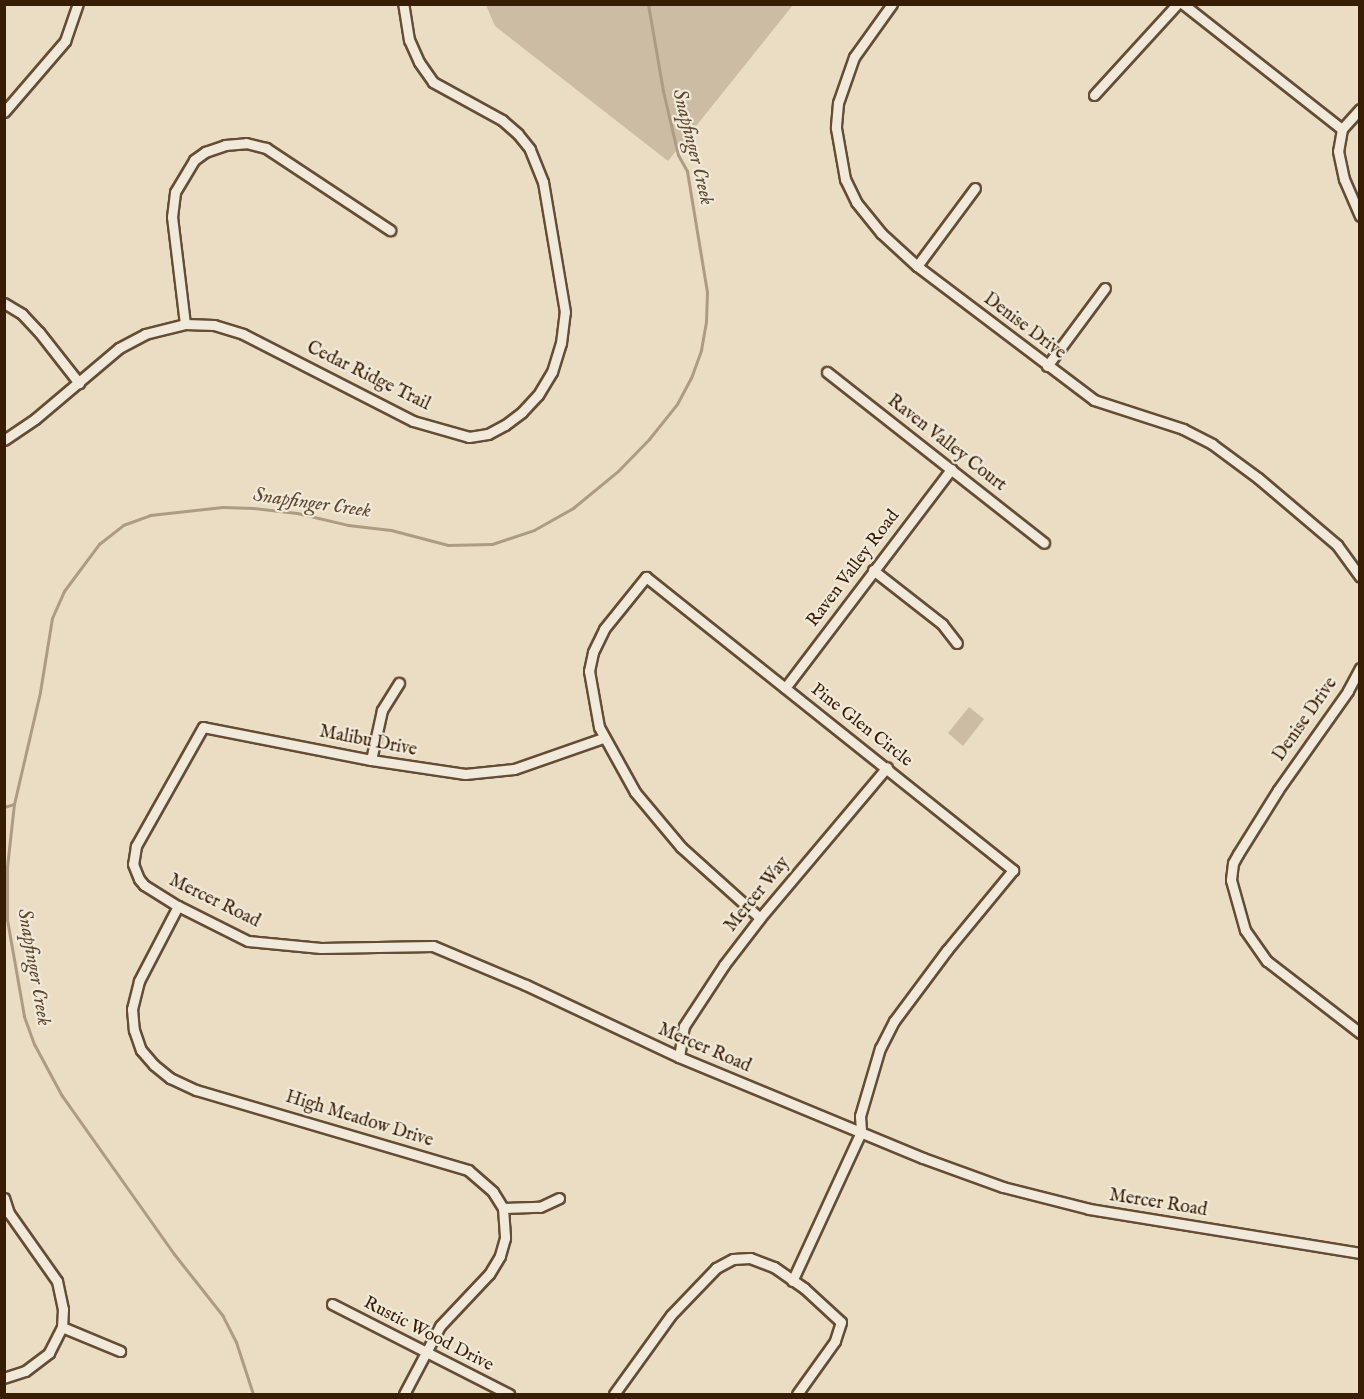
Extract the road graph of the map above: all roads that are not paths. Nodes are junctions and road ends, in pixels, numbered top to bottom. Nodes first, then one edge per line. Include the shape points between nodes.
1 (78, 4) edge
2 (403, 4) edge
3 (892, 4) edge
4 (1177, 4) edge
5 (1183, 4) edge
6 (1094, 94) dead end
7 (1359, 110) edge
8 (4, 112) edge
9 (1342, 129) junction
10 (975, 188) dead end
11 (1359, 216) edge
12 (390, 230) dead end
13 (917, 266) junction
14 (1105, 288) dead end
15 (4, 303) edge
16 (184, 324) junction
17 (1047, 366) junction
18 (827, 372) dead end
19 (79, 383) junction
20 (4, 440) edge
21 (951, 469) junction
22 (1044, 543) dead end
23 (873, 570) junction
24 (1359, 577) edge
25 (957, 643) dead end
26 (1359, 668) edge
27 (399, 683) dead end
28 (785, 688) junction
29 (603, 738) junction
30 (371, 760) junction
31 (887, 767) junction
32 (164, 796) joint
33 (178, 906) junction
34 (760, 918) junction
35 (1359, 1033) edge
36 (678, 1057) junction
37 (861, 1132) junction
38 (4, 1198) edge
39 (559, 1198) dead end
40 (502, 1208) junction
41 (7, 1214) edge
42 (1359, 1252) edge
43 (792, 1281) junction
44 (332, 1304) dead end
45 (62, 1327) junction
46 (120, 1351) dead end
47 (424, 1351) junction
48 (4, 1378) edge
49 (404, 1395) edge
50 (509, 1395) edge
51 (614, 1395) edge
52 (797, 1395) edge

1 - 8 street via 65,41
2 - 16 street, Cedar Ridge Trail via 409,40 433,82 502,120 518,134 530,149 543,182 565,312 552,372 538,395 505,424 488,434 469,437 412,421 243,334 214,325
3 - 13 street, Denise Drive via 854,57 838,103 836,128 845,179 856,202 881,233
4 - 6 street
5 - 9 street
7 - 9 street
9 - 11 street via 1338,151
10 - 13 street
12 - 16 street via 266,148 246,143 217,147 194,160 175,192 172,217
13 - 17 street, Denise Drive
14 - 17 street
15 - 19 street via 22,314 39,332
16 - 19 street, Cedar Ridge Trail via 129,342
17 - 24 street, Denise Drive via 1094,400 1183,429 1212,444 1337,545
18 - 21 street, Raven Valley Court
19 - 20 street, Cedar Ridge Trail
21 - 22 street, Raven Valley Court
21 - 23 street, Raven Valley Road
23 - 25 street via 942,624
23 - 28 street, Raven Valley Road
26 - 35 street, Denise Drive via 1348,691 1278,790 1233,863 1231,880 1248,935 1267,961
27 - 30 street via 382,710
28 - 29 street, Pine Glen Circle via 646,577 604,629 593,652 592,698
28 - 31 street, Pine Glen Circle
29 - 30 street, Malibu Drive via 514,769 487,773 438,772
29 - 34 street, Pine Glen Circle via 636,792 681,847
30 - 32 street, Malibu Drive via 203,727
31 - 34 street, Mercer Way
31 - 37 street, Pine Glen Circle via 1013,870 894,1021 880,1048 860,1116
32 - 33 street, Mercer Road via 136,846 133,864 144,885
33 - 36 street, Mercer Road via 248,941 321,948 433,946
33 - 40 street, High Meadow Drive via 139,981 132,1009 141,1050 154,1065 196,1090 468,1170 493,1192
34 - 36 street, Mercer Way via 684,1026
36 - 37 street, Mercer Road
37 - 42 street, Mercer Road via 1003,1187 1089,1209
37 - 43 street, Pine Glen Circle
38 - 41 street
39 - 40 street via 540,1207
40 - 47 street via 505,1238 500,1256 489,1274 440,1326
41 - 45 street via 57,1281
43 - 51 street via 750,1258 733,1259 716,1268 671,1315
43 - 52 street via 823,1303 841,1322 836,1341
44 - 47 street, Rustic Wood Drive
45 - 46 street
45 - 48 street via 56,1343 41,1361
47 - 49 street
47 - 50 street, Rustic Wood Drive

